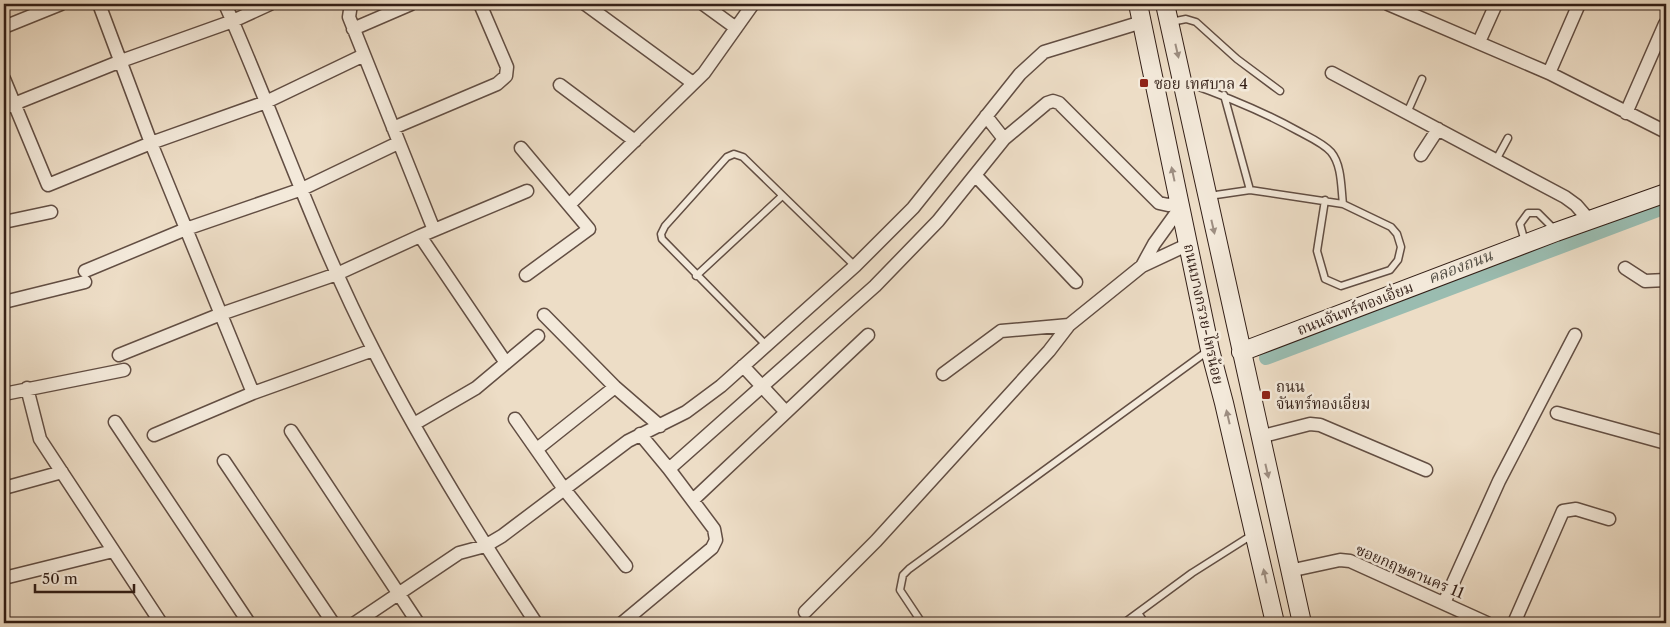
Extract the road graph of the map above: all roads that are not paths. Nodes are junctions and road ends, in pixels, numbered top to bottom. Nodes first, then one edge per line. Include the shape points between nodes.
1 (61, 4) edge
2 (99, 4) edge
3 (225, 4) edge
4 (270, 4) edge
5 (350, 4) edge
6 (411, 4) edge
7 (480, 4) edge
8 (585, 4) edge
9 (703, 4) edge
10 (753, 4) edge
11 (1138, 4) edge
12 (1165, 4) edge
13 (1388, 4) edge
14 (1496, 4) edge
15 (1579, 4) edge
16 (1408, 7) edge
17 (232, 21) junction
18 (1142, 22) junction
19 (1170, 22) junction
20 (1665, 24) dead end
21 (4, 27) edge
22 (736, 28) junction
23 (353, 29) junction
24 (1478, 42) junction
25 (364, 55) junction
26 (121, 61) junction
27 (1332, 73) dead end
28 (1548, 73) junction
29 (4, 79) edge
30 (1422, 79) dead end
31 (1184, 82) junction
32 (693, 83) junction
33 (560, 85) dead end
34 (1280, 91) dead end
35 (1224, 95) junction
36 (266, 102) junction
37 (9, 106) edge
38 (1407, 112) junction
39 (1626, 113) junction
40 (986, 116) junction
41 (392, 128) junction
42 (1438, 129) junction
43 (1666, 132) edge
44 (1508, 138) dead end
45 (1004, 139) junction
46 (635, 141) junction
47 (398, 142) junction
48 (151, 143) junction
49 (521, 148) dead end
50 (1422, 155) dead end
51 (1496, 160) junction
52 (975, 175) junction
53 (302, 188) junction
54 (1250, 190) junction
55 (526, 191) dead end
56 (1666, 193) edge
57 (1206, 196) junction
58 (781, 197) junction
59 (1325, 200) junction
60 (1343, 204) junction
61 (1180, 205) junction
62 (569, 206) junction
63 (52, 212) dead end
64 (1589, 220) junction
65 (4, 222) edge
66 (186, 229) junction
67 (434, 230) junction
68 (1556, 232) junction
69 (420, 236) junction
70 (1189, 244) junction
71 (1526, 244) junction
72 (855, 266) junction
73 (1142, 266) junction
74 (1625, 268) dead end
75 (338, 274) junction
76 (526, 274) dead end
77 (696, 276) junction
78 (1666, 280) edge
79 (1076, 282) dead end
80 (4, 302) edge
81 (221, 314) junction
82 (544, 314) dead end
83 (1069, 325) junction
84 (1575, 334) dead end
85 (868, 335) dead end
86 (538, 336) dead end
87 (766, 345) junction
88 (373, 350) junction
89 (1210, 350) junction
90 (1241, 352) junction
91 (119, 355) dead end
92 (506, 363) junction
93 (743, 366) junction
94 (124, 370) dead end
95 (942, 374) dead end
96 (760, 386) junction
97 (615, 387) junction
98 (27, 388) junction
99 (4, 392) edge
100 (253, 393) junction
101 (785, 411) junction
102 (1557, 413) dead end
103 (516, 418) dead end
104 (115, 422) dead end
105 (414, 424) junction
106 (660, 426) junction
107 (291, 431) dead end
108 (640, 434) junction
109 (154, 435) dead end
110 (1259, 437) junction
111 (1666, 443) edge
112 (537, 449) junction
113 (224, 461) dead end
114 (669, 469) junction
115 (1426, 470) dead end
116 (62, 472) junction
117 (4, 488) edge
118 (564, 489) junction
119 (693, 500) junction
120 (1609, 519) dead end
121 (1256, 533) junction
122 (485, 546) junction
123 (113, 551) junction
124 (626, 566) dead end
125 (1289, 571) junction
126 (4, 578) edge
127 (398, 594) junction
128 (1444, 603) junction
129 (805, 612) dead end
130 (1138, 613) junction
131 (1301, 620) edge
132 (161, 623) edge
133 (248, 623) edge
134 (333, 623) edge
135 (355, 623) edge
136 (418, 623) edge
137 (536, 623) edge
138 (622, 623) edge
139 (922, 623) edge
140 (1124, 623) edge
141 (1145, 623) edge
142 (1275, 623) edge
143 (1487, 623) edge
144 (1514, 623) edge

1 - 21 street
2 - 26 street
3 - 17 street
4 - 17 street
5 - 23 street via 349,17
6 - 23 street
7 - 41 street via 508,67 506,76 497,84
8 - 32 street
9 - 22 street
10 - 22 street
11 - 18 main road, ถนนบางกรวย-ไทรน้อย
12 - 19 main road, ถนนบางกรวย-ไทรน้อย
13 - 16 street
14 - 24 street
15 - 28 street
16 - 24 street
17 - 26 street
17 - 36 street
18 - 40 street via 1044,52 1020,74
61 -> 18 main road, ถนนบางกรวย-ไทรน้อย
19 -> 31 main road, ถนนบางกรวย-ไทรน้อย
19 - 34 lane via 1186,19 1196,22 1237,59
20 - 39 street
22 - 32 street via 704,73
23 - 25 street
24 - 28 street
25 - 36 street
25 - 41 street
26 - 37 street
26 - 48 street
27 - 38 street
28 - 39 street
29 - 37 street
30 - 38 lane
31 - 35 lane
31 - 57 main road, ถนนบางกรวย-ไทรน้อย
32 - 46 street
33 - 46 street
35 - 54 lane
35 - 60 lane via 1264,112 1331,152 1338,165
36 - 48 street
36 - 53 street
37 - 48 street via 48,185
38 - 42 street
39 - 43 street
40 - 45 street
40 - 72 street via 913,208
41 - 47 street
42 - 50 street
42 - 51 street
44 - 51 lane
45 - 52 street
45 - 61 street via 1046,103 1059,103 1159,203
46 - 62 street
47 - 53 street
47 - 67 street
48 - 66 street
49 - 62 street
51 - 64 street via 1565,197
52 - 79 street
52 - 96 street via 938,221 875,286
53 - 66 street
53 - 75 street
54 - 57 lane
54 - 59 lane
55 - 67 street
56 - 64 main road, ถนนจันทร์ทองเอี่ยม
57 -> 90 main road, ถนนบางกรวย-ไทรน้อย
58 - 72 lane
58 - 77 lane
58 - 77 lane via 743,157 734,154 727,157 662,231 662,239
59 - 60 lane
59 - 60 lane via 1317,251 1319,262 1325,279 1341,286 1390,270 1398,260 1401,247 1391,227
61 - 70 main road, ถนนบางกรวย-ไทรน้อย
61 - 73 street
62 - 76 street via 589,229
63 - 65 street
64 - 68 main road, ถนนจันทร์ทองเอี่ยม
66 - 80 street via 85,276
66 - 81 street
67 - 69 street
68 - 71 main road, ถนนจันทร์ทองเอี่ยม
68 - 71 lane via 1538,213 1528,213 1520,224
69 - 75 street
69 - 92 street
70 - 73 street
70 - 89 main road, ถนนบางกรวย-ไทรน้อย
71 - 90 main road, ถนนจันทร์ทองเอี่ยม
72 - 87 street
73 - 83 street
74 - 78 street via 1645,281
75 - 81 street
75 - 88 street
77 - 87 lane
81 - 91 street
81 - 100 street
82 - 97 street
83 - 95 street via 1001,331
83 - 129 street via 876,541
84 - 128 street via 1499,481
85 - 101 street
86 - 92 street
87 - 93 street
88 - 100 street
88 - 105 street
121 -> 89 main road, ถนนบางกรวย-ไทรน้อย
89 - 139 lane via 902,575 900,590
90 - 110 main road, ถนนบางกรวย-ไทรน้อย
92 - 105 street via 476,388
93 - 96 street
93 - 106 street via 686,412
94 - 98 street
96 - 101 street
96 - 114 street
97 - 106 street
97 - 112 street
98 - 99 street
98 - 116 street via 40,439
100 - 109 street
101 - 119 street
102 - 111 street
103 - 112 street
104 - 133 street
105 - 122 street
106 - 108 street
107 - 127 street
108 - 114 street
108 - 118 street
110 - 115 street via 1310,424 1327,426
110 -> 125 main road, ถนนบางกรวย-ไทรน้อย
112 - 118 street
113 - 134 street
114 - 119 street
116 - 117 street
116 - 123 street
118 - 122 street
118 - 124 street
119 - 138 street via 716,533 712,548
120 - 144 street via 1576,509 1563,511
121 - 130 lane via 1192,573
142 -> 121 main road, ถนนบางกรวย-ไทรน้อย
122 - 127 street via 459,553
122 - 137 street
123 - 126 street
123 - 132 street
125 - 128 street, ซอยกฤษดานคร 11 via 1340,560 1350,561
125 - 131 main road, ถนนบางกรวย-ไทรน้อย
127 - 135 street
127 - 136 street
128 - 143 street, ซอยกฤษดานคร 11
130 - 140 lane
130 - 141 lane
131 - 142 main road

